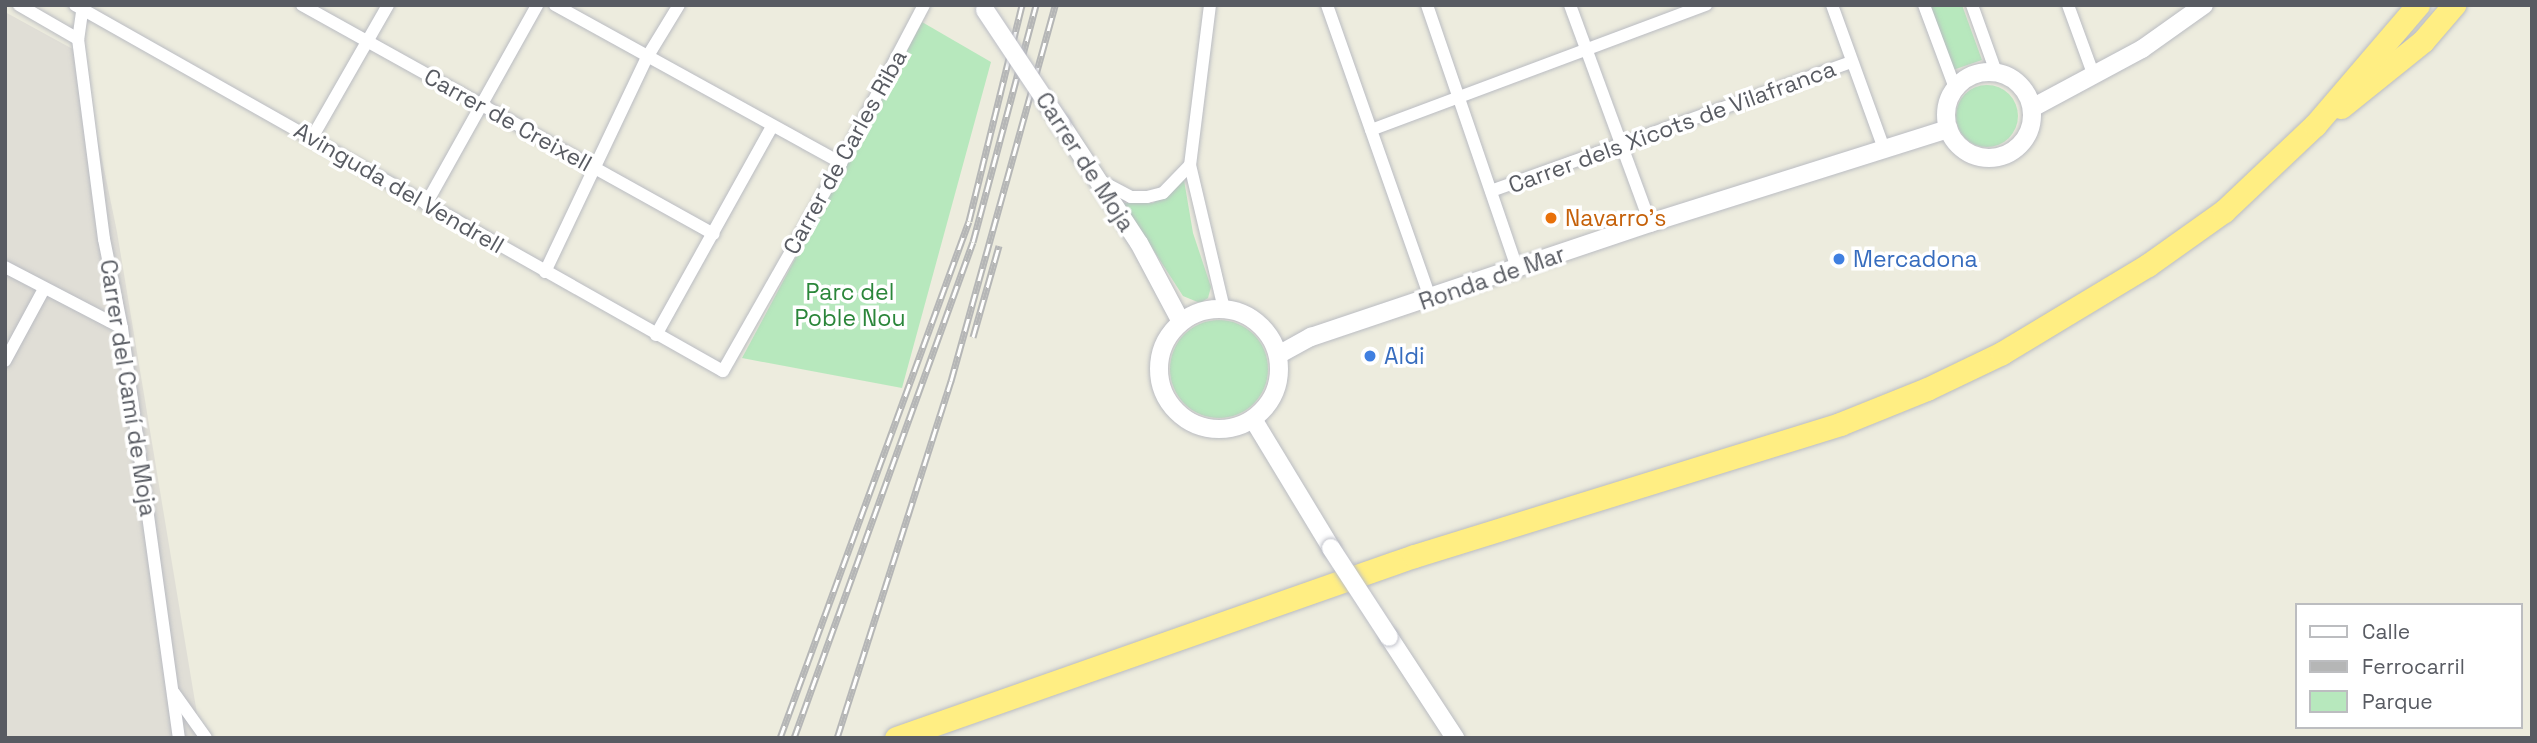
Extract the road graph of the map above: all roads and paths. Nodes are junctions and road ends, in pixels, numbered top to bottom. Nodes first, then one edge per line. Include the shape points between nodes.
1 (19, 5) edge
2 (302, 5) edge
3 (387, 5) edge
4 (537, 5) edge
5 (555, 5) edge
6 (679, 5) edge
7 (924, 5) edge
8 (1210, 5) edge
9 (1327, 5) edge
10 (1427, 5) edge
11 (1570, 5) edge
12 (1706, 5) edge
13 (1832, 5) edge
14 (1924, 5) edge
15 (1972, 5) edge
16 (2068, 5) edge
17 (2204, 5) edge
18 (2403, 5) edge
19 (2418, 5) edge
20 (2454, 5) edge
21 (79, 6) edge
22 (983, 8) edge
23 (78, 39) junction
24 (365, 43) junction
25 (1587, 51) junction
26 (646, 59) junction
27 (1852, 62) junction
28 (1996, 72) junction
29 (2094, 76) junction
30 (1955, 88) junction
31 (1459, 98) junction
32 (481, 106) junction
33 (2032, 108) junction
34 (2315, 125) junction
35 (772, 127) junction
36 (1949, 129) junction
37 (1371, 130) junction
38 (313, 136) junction
39 (1621, 145) junction
40 (1884, 149) junction
41 (841, 163) junction
42 (1190, 165) junction
43 (594, 168) junction
44 (1095, 178) junction
45 (1491, 191) junction
46 (426, 204) junction
47 (1650, 223) junction
48 (714, 234) junction
49 (5, 267) edge
50 (1518, 271) junction
51 (545, 272) junction
52 (44, 289) junction
53 (1431, 300) junction
54 (1224, 309) junction
55 (1181, 322) junction
56 (122, 328) junction
57 (656, 335) junction
58 (1278, 355) junction
59 (5, 361) edge
60 (723, 371) joint
61 (1253, 419) junction
62 (173, 691) junction
63 (179, 738) edge
64 (206, 738) edge
65 (896, 738) edge
66 (1455, 738) edge

1 - 23 street
2 - 24 street, Carrer de Creixell
3 - 24 street
4 - 32 street
5 - 26 street
6 - 26 street
7 - 41 street, Carrer de Carles Riba
8 - 42 street
9 - 37 street
10 - 31 street
11 - 25 street
12 - 25 street
13 - 27 street
14 - 30 street
15 - 28 street
16 - 29 street
17 - 29 street
18 - 34 highway via 2344,78
19 - 34 highway
20 - 34 highway via 2423,41 2372,86
21 - 23 street, Carrer del Camí de Moja
21 - 38 street, Avinguda del Vendrell
22 - 44 street, Carrer de Moja, bridge
23 - 56 street, Carrer del Camí de Moja via 104,239
24 - 32 street, Carrer de Creixell
24 - 38 street
25 - 31 street
25 - 39 street
26 - 35 street
26 - 43 street
27 - 39 street, Carrer dels Xicots de Vilafranca
27 - 40 street
28 - 30 street via 1974,75
28 - 33 street via 2020,84
29 - 33 street
30 - 36 street via 1947,108
31 - 37 street
31 - 45 street
32 - 43 street, Carrer de Creixell
32 - 46 street
33 - 36 street via 2026,137 2005,155 1978,156 1955,141
34 - 65 highway via 2224,211 2148,265 2001,353 1927,390 1840,424 1414,556
35 - 41 street
35 - 48 street
36 - 40 street, Ronda de Mar
37 - 53 street
38 - 46 street, Avinguda del Vendrell
39 - 45 street, Carrer dels Xicots de Vilafranca
39 - 47 street
40 - 47 street, Ronda de Mar
41 - 60 street, Carrer de Carles Riba
42 - 44 street via 1163,193 1147,197 1131,197
42 - 54 street
43 - 48 street, Carrer de Creixell
43 - 51 street
44 - 55 street, Carrer de Moja via 1139,243
45 - 50 street
46 - 51 street, Avinguda del Vendrell
47 - 50 street, Ronda de Mar
48 - 57 street
49 - 52 street
50 - 53 street, Ronda de Mar
51 - 57 street, Avinguda del Vendrell
52 - 56 street
52 - 59 street
53 - 58 street, Ronda de Mar via 1311,337
54 - 55 street
54 - 58 street via 1258,323
55 - 61 street via 1160,356 1165,396 1177,413 1214,429 1234,428
56 - 62 street, Carrer del Camí de Moja
57 - 60 street, Avinguda del Vendrell
58 - 61 street via 1276,391
61 - 66 street, bridge
62 - 63 street, Carrer del Camí de Moja
62 - 64 street

